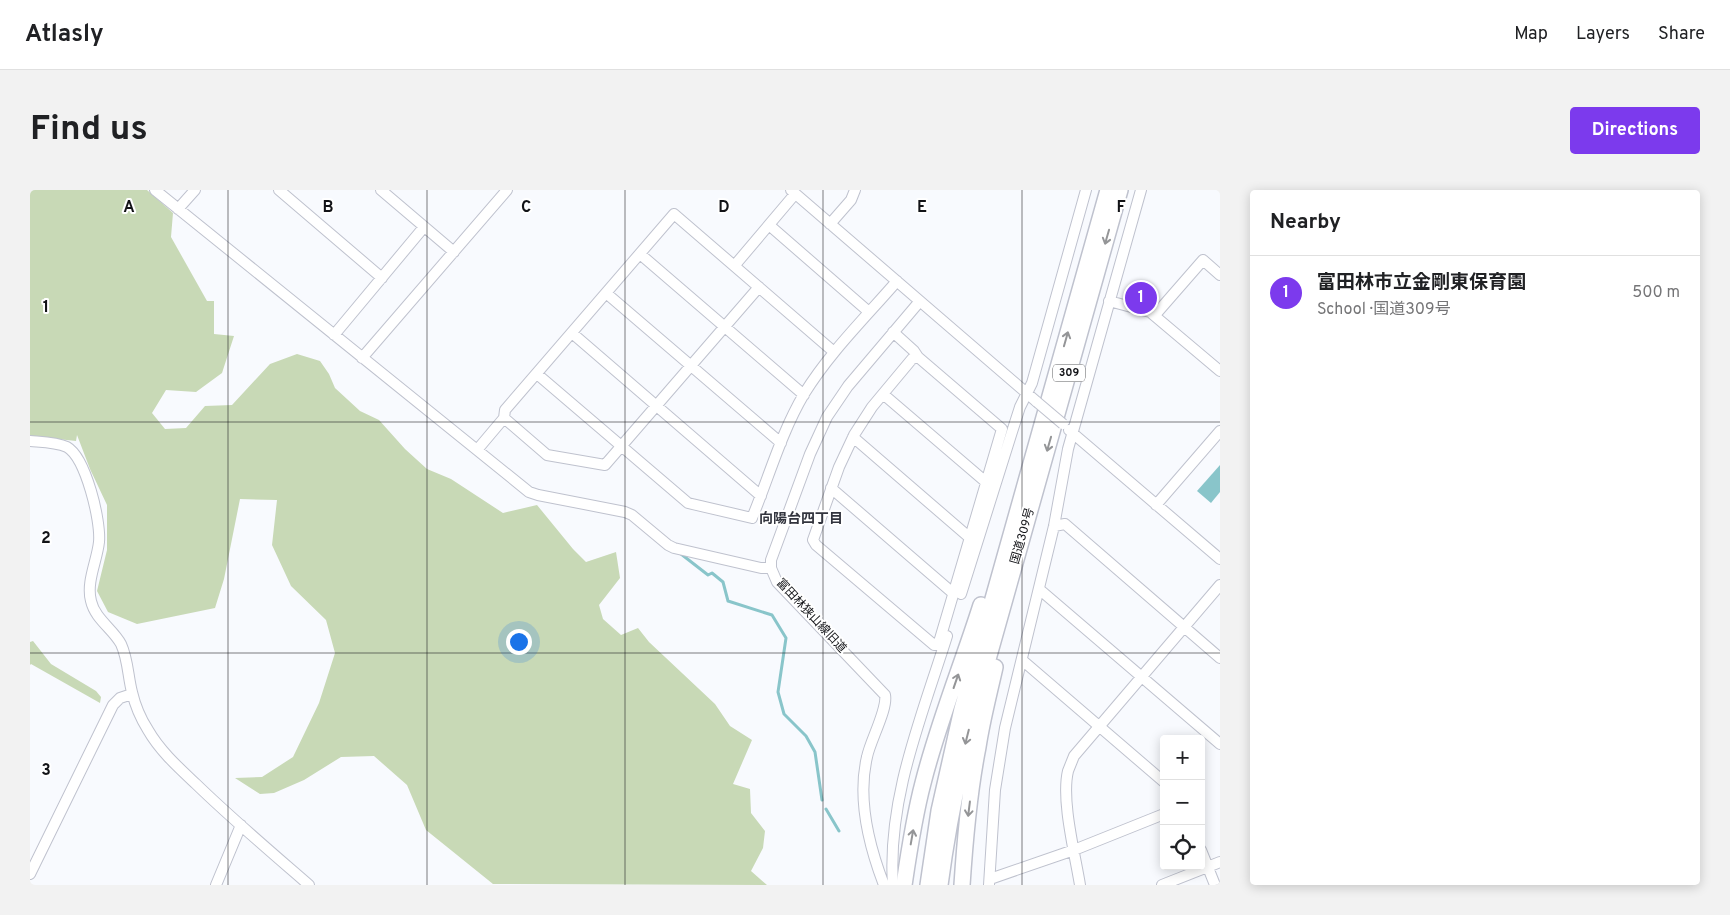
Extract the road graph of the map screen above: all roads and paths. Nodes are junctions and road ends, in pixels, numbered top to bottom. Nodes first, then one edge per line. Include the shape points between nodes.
1 (155, 190) edge
2 (194, 190) edge
3 (279, 190) edge
4 (507, 190) edge
5 (855, 190) edge
6 (1086, 190) edge
7 (1108, 190) edge
8 (1120, 190) edge
9 (1141, 190) edge
10 (388, 192) edge
11 (793, 192) edge
12 (178, 209) junction
13 (830, 224) junction
14 (769, 225) junction
15 (424, 227) junction
16 (454, 252) junction
17 (640, 254) junction
18 (735, 265) junction
19 (1220, 275) edge
20 (382, 278) junction
21 (897, 281) junction
22 (759, 287) junction
23 (606, 293) junction
24 (920, 301) junction
25 (1109, 301) junction
26 (869, 312) junction
27 (1155, 315) junction
28 (725, 327) junction
29 (893, 332) junction
30 (572, 333) junction
31 (334, 335) junction
32 (834, 352) junction
33 (918, 356) junction
34 (362, 358) junction
35 (691, 366) junction
36 (1220, 371) edge
37 (537, 374) junction
38 (1027, 393) junction
39 (883, 394) junction
40 (804, 395) junction
41 (656, 406) junction
42 (504, 418) junction
43 (1220, 431) edge
44 (1073, 433) junction
45 (853, 437) junction
46 (30, 441) edge
47 (781, 443) junction
48 (622, 446) junction
49 (477, 450) junction
50 (987, 483) junction
51 (831, 488) junction
52 (761, 496) junction
53 (1156, 505) junction
54 (1054, 526) junction
55 (1010, 537) junction
56 (970, 538) junction
57 (1017, 555) junction
58 (1220, 560) edge
59 (771, 568) junction
60 (1220, 586) edge
61 (1039, 588) junction
62 (954, 594) junction
63 (1184, 627) junction
64 (1220, 658) edge
65 (1022, 660) junction
66 (1142, 677) junction
67 (132, 694) junction
68 (1099, 726) junction
69 (1220, 744) edge
70 (1162, 780) edge
71 (1160, 816) edge
72 (241, 825) junction
73 (1074, 850) junction
74 (1205, 860) edge
75 (1220, 862) edge
76 (1208, 867) junction
77 (30, 874) edge
78 (989, 882) edge
79 (216, 885) edge
80 (309, 885) edge
81 (884, 885) edge
82 (893, 885) edge
83 (904, 885) edge
84 (928, 885) edge
85 (940, 885) edge
86 (962, 885) edge
87 (1080, 885) edge
88 (1162, 885) edge
89 (1215, 885) edge

1 - 12 street
2 - 12 street
3 - 20 street
4 - 16 street
5 - 13 street via 851,200
6 - 38 street
55 -> 7 highway, 国道309号 / 309
8 -> 57 highway, 国道309号 / 309
9 - 25 street
10 - 15 street
11 - 13 street
11 - 14 street
12 - 31 street
13 - 21 street
14 - 18 street
14 - 26 street
15 - 16 street
15 - 20 street
16 - 34 street
17 - 18 street via 674,214
17 - 23 street
17 - 28 street
18 - 22 street
19 - 27 street via 1203,260
20 - 31 street
21 - 24 street
21 - 26 street
22 - 28 street
22 - 32 street
23 - 30 street
23 - 35 street
24 - 29 street, 富田林狭山線旧道
24 - 38 street
25 - 27 street
25 - 44 street
26 - 32 street
27 - 36 street
28 - 35 street
28 - 40 street
29 - 33 street
29 - 59 street, 富田林狭山線旧道 via 848,386 827,418 810,454 771,560
30 - 37 street
30 - 41 street
31 - 34 street
32 - 40 street
33 - 39 street
33 - 50 street via 1002,429
34 - 49 street
35 - 41 street
35 - 47 street
37 - 42 street via 505,410
37 - 48 street
38 - 44 street, bridge
38 - 82 street via 903,778 896,813
39 - 45 street
39 - 50 street
40 - 47 street
41 - 48 street
41 - 52 street
42 - 48 street via 547,455 605,465
42 - 49 street
43 - 53 street
44 - 53 street
44 - 54 street
45 - 51 street
45 - 56 street
46 - 67 street via 56,444 71,450 88,484 99,527 91,602 121,644
47 - 52 street
48 - 52 street via 688,503 752,518
49 - 59 street via 530,492 632,515 674,548
50 - 56 street
51 - 62 street
51 - 62 street via 813,542 934,645 940,639
53 - 58 street
54 - 61 street
54 - 63 street via 1065,524
83 -> 55 highway, 309 via 922,783 998,552
55 - 84 highway, 国道309号 / 309 via 953,744
56 - 62 street
57 -> 85 highway, 国道309号 / 309 via 961,759
57 -> 86 highway, 309 via 978,746
59 - 81 street, 富田林狭山線旧道 via 777,582 885,695 885,705 866,760 863,793 872,848
60 - 63 street
61 - 65 street
61 - 66 street
63 - 64 street
63 - 66 street
65 - 68 street
65 - 78 street via 998,766
66 - 68 street
66 - 69 street
67 - 72 street via 156,742
67 - 77 street via 120,698 113,705
68 - 70 street
68 - 73 street via 1074,756 1068,771 1066,789
71 - 73 street
72 - 79 street
72 - 80 street
73 - 78 street
73 - 87 street
74 - 76 street
75 - 76 street
76 - 88 street
76 - 89 street

